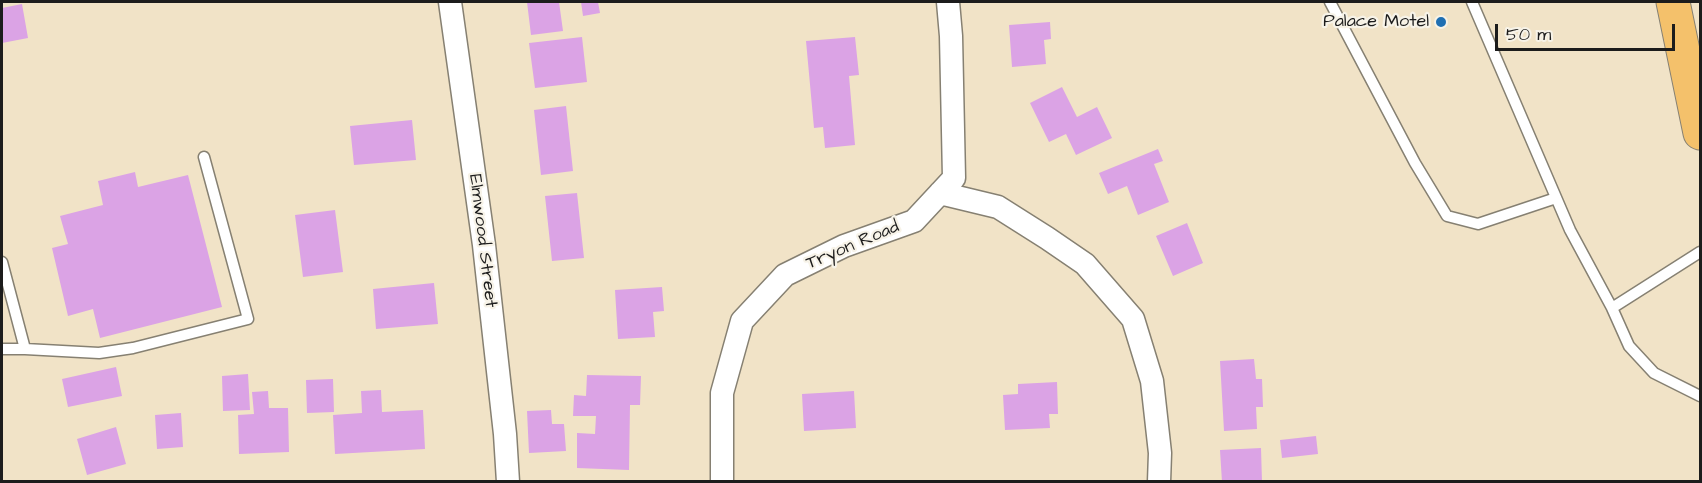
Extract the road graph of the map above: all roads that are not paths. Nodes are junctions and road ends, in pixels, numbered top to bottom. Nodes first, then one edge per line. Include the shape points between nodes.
1 (450, 2) edge
2 (948, 2) edge
3 (1329, 2) edge
4 (1472, 2) edge
5 (1673, 2) edge
6 (1701, 133) edge
7 (204, 157) dead end
8 (940, 193) junction
9 (1556, 198) junction
10 (1701, 252) edge
11 (2, 262) edge
12 (1612, 308) junction
13 (2, 349) edge
14 (25, 349) junction
15 (1701, 396) edge
16 (508, 482) edge
17 (722, 482) edge
18 (1159, 482) edge

1 - 16 street, Elmwood Street via 484,245
2 - 8 street, Tryon Road via 954,178
3 - 9 lane via 1447,216 1478,224
4 - 9 lane
5 - 6 main road
7 - 14 lane via 248,319 99,353
8 - 17 street, Tryon Road via 914,220 844,246 785,275 742,321 722,393
8 - 18 street via 998,207 1047,238 1085,264 1133,319 1152,381 1160,453
9 - 12 lane
10 - 12 lane
11 - 14 lane
12 - 15 lane via 1629,346 1654,373
13 - 14 lane

